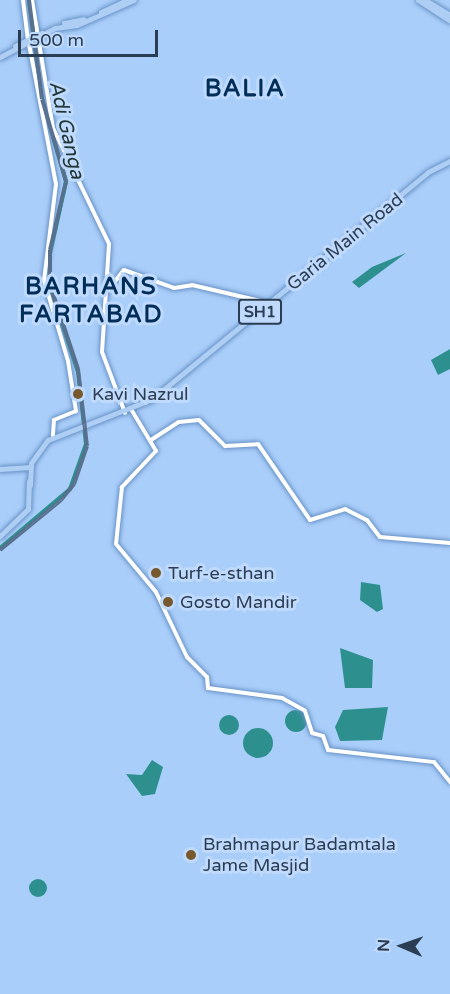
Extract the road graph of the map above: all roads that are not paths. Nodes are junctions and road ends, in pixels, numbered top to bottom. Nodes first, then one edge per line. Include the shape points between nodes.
1 (23, 0) edge
2 (32, 0) edge
3 (127, 0) edge
4 (135, 0) edge
5 (418, 0) edge
6 (425, 0) edge
7 (450, 15) edge
8 (95, 16) junction
9 (450, 21) edge
10 (32, 39) junction
11 (0, 55) edge
12 (51, 120) junction
13 (42, 122) junction
14 (450, 161) edge
15 (109, 289) junction
16 (269, 304) junction
17 (127, 411) junction
18 (53, 435) junction
19 (151, 440) junction
20 (29, 468) junction
21 (0, 469) edge
22 (0, 536) edge
23 (450, 543) edge
24 (450, 782) edge

1 - 10 main road
2 - 10 main road
3 - 8 main road
4 - 8 main road
5 - 9 main road
6 - 7 main road
8 - 10 main road
10 - 11 main road
10 - 12 main road
10 - 13 main road
12 - 13 main road
12 - 15 main road via 70,171 108,239
13 - 18 main road via 57,195 43,274 76,411 56,418
14 - 16 main road, Garia Main Road / SH1 via 428,172
15 - 16 main road via 124,270 174,288 192,285
15 - 17 main road via 103,355
16 - 17 main road, Garia Main Road / SH1 via 152,399
17 - 18 main road, Garia Main Road / SH1
17 - 19 main road
18 - 20 main road, Garia Main Road / SH1 via 35,453
19 - 23 main road via 179,422 199,420 225,446 258,444 310,520 345,509 368,520 380,537
19 - 24 main road via 156,449 125,483 116,545 156,592 187,657 207,677 210,689 282,698 305,711 312,733 323,736 328,750 434,762
20 - 21 main road
20 - 22 main road via 28,509

